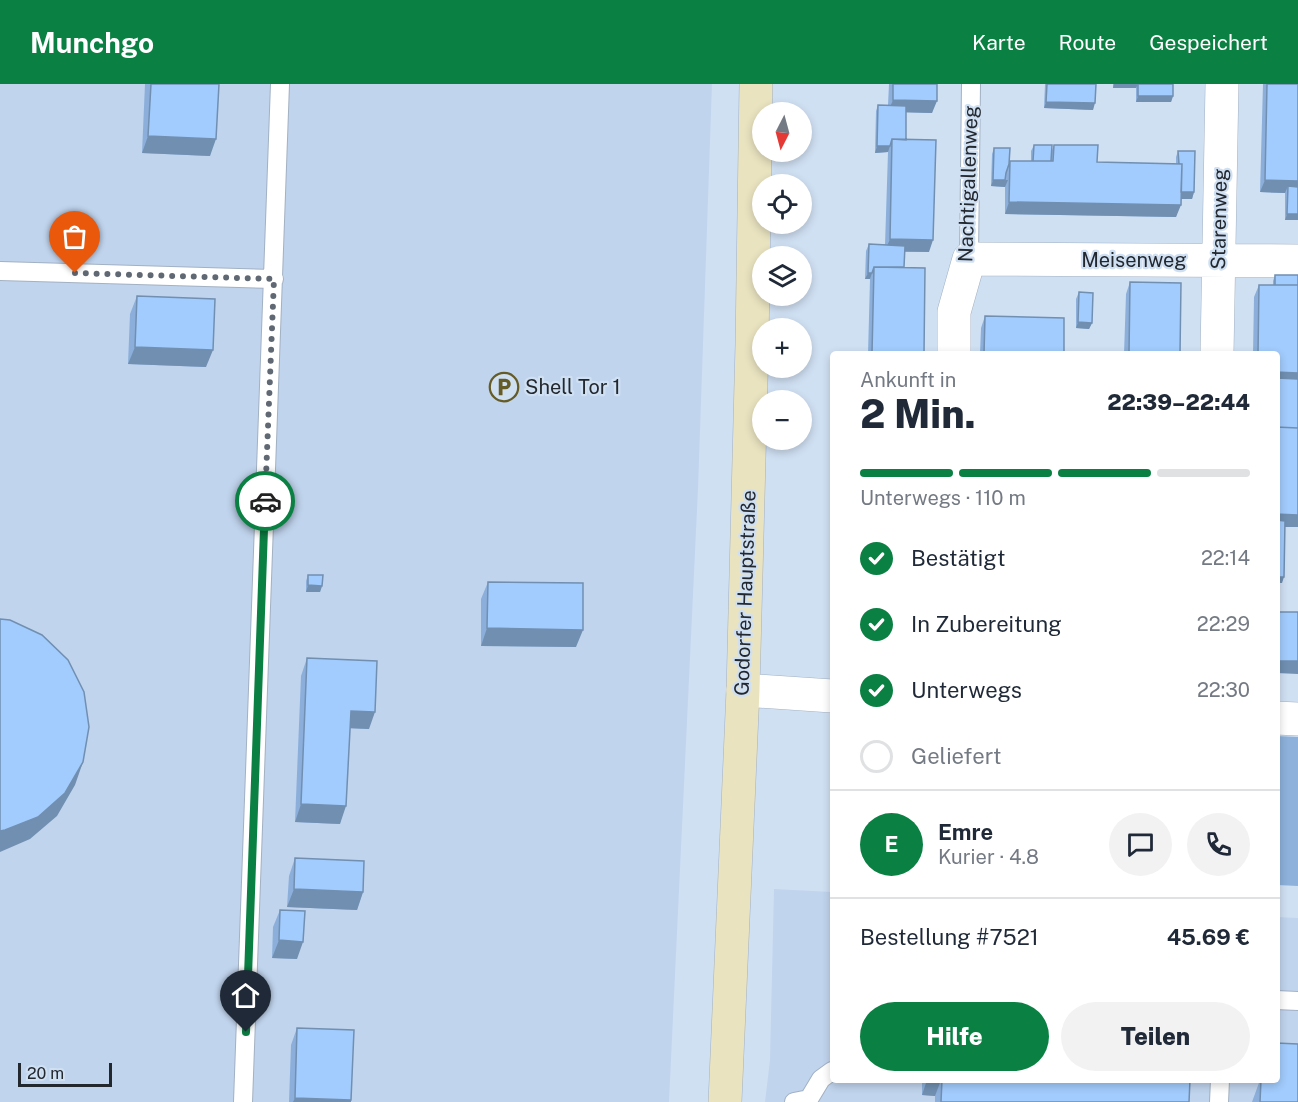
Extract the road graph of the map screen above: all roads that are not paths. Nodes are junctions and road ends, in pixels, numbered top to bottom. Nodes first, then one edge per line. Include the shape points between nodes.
1 (280, 84) edge
2 (756, 84) edge
3 (972, 84) edge
4 (1222, 84) edge
5 (969, 259) junction
6 (1218, 260) junction
7 (1298, 261) edge
8 (0, 271) edge
9 (274, 279) junction
10 (954, 351) edge
11 (1217, 351) edge
12 (743, 690) junction
13 (830, 696) edge
14 (1280, 718) edge
15 (1298, 719) edge
16 (1280, 1000) edge
17 (1298, 1001) edge
18 (830, 1072) edge
19 (1220, 1083) edge
20 (243, 1102) edge
21 (724, 1102) edge
22 (794, 1102) edge
23 (1219, 1102) edge

1 - 9 lane
2 - 12 main road, Godorfer Hauptstraße
3 - 5 lane, Nachtigallenweg
4 - 6 street, Starenweg
5 - 6 street, Meisenweg
5 - 10 street, Nachtigallenweg via 954,312
6 - 7 street, Meisenweg
6 - 11 street, Starenweg
8 - 9 lane
9 - 20 lane
12 - 13 street
12 - 21 main road, Godorfer Hauptstraße
14 - 15 street
16 - 17 lane
18 - 22 lane via 809,1099
19 - 23 lane

